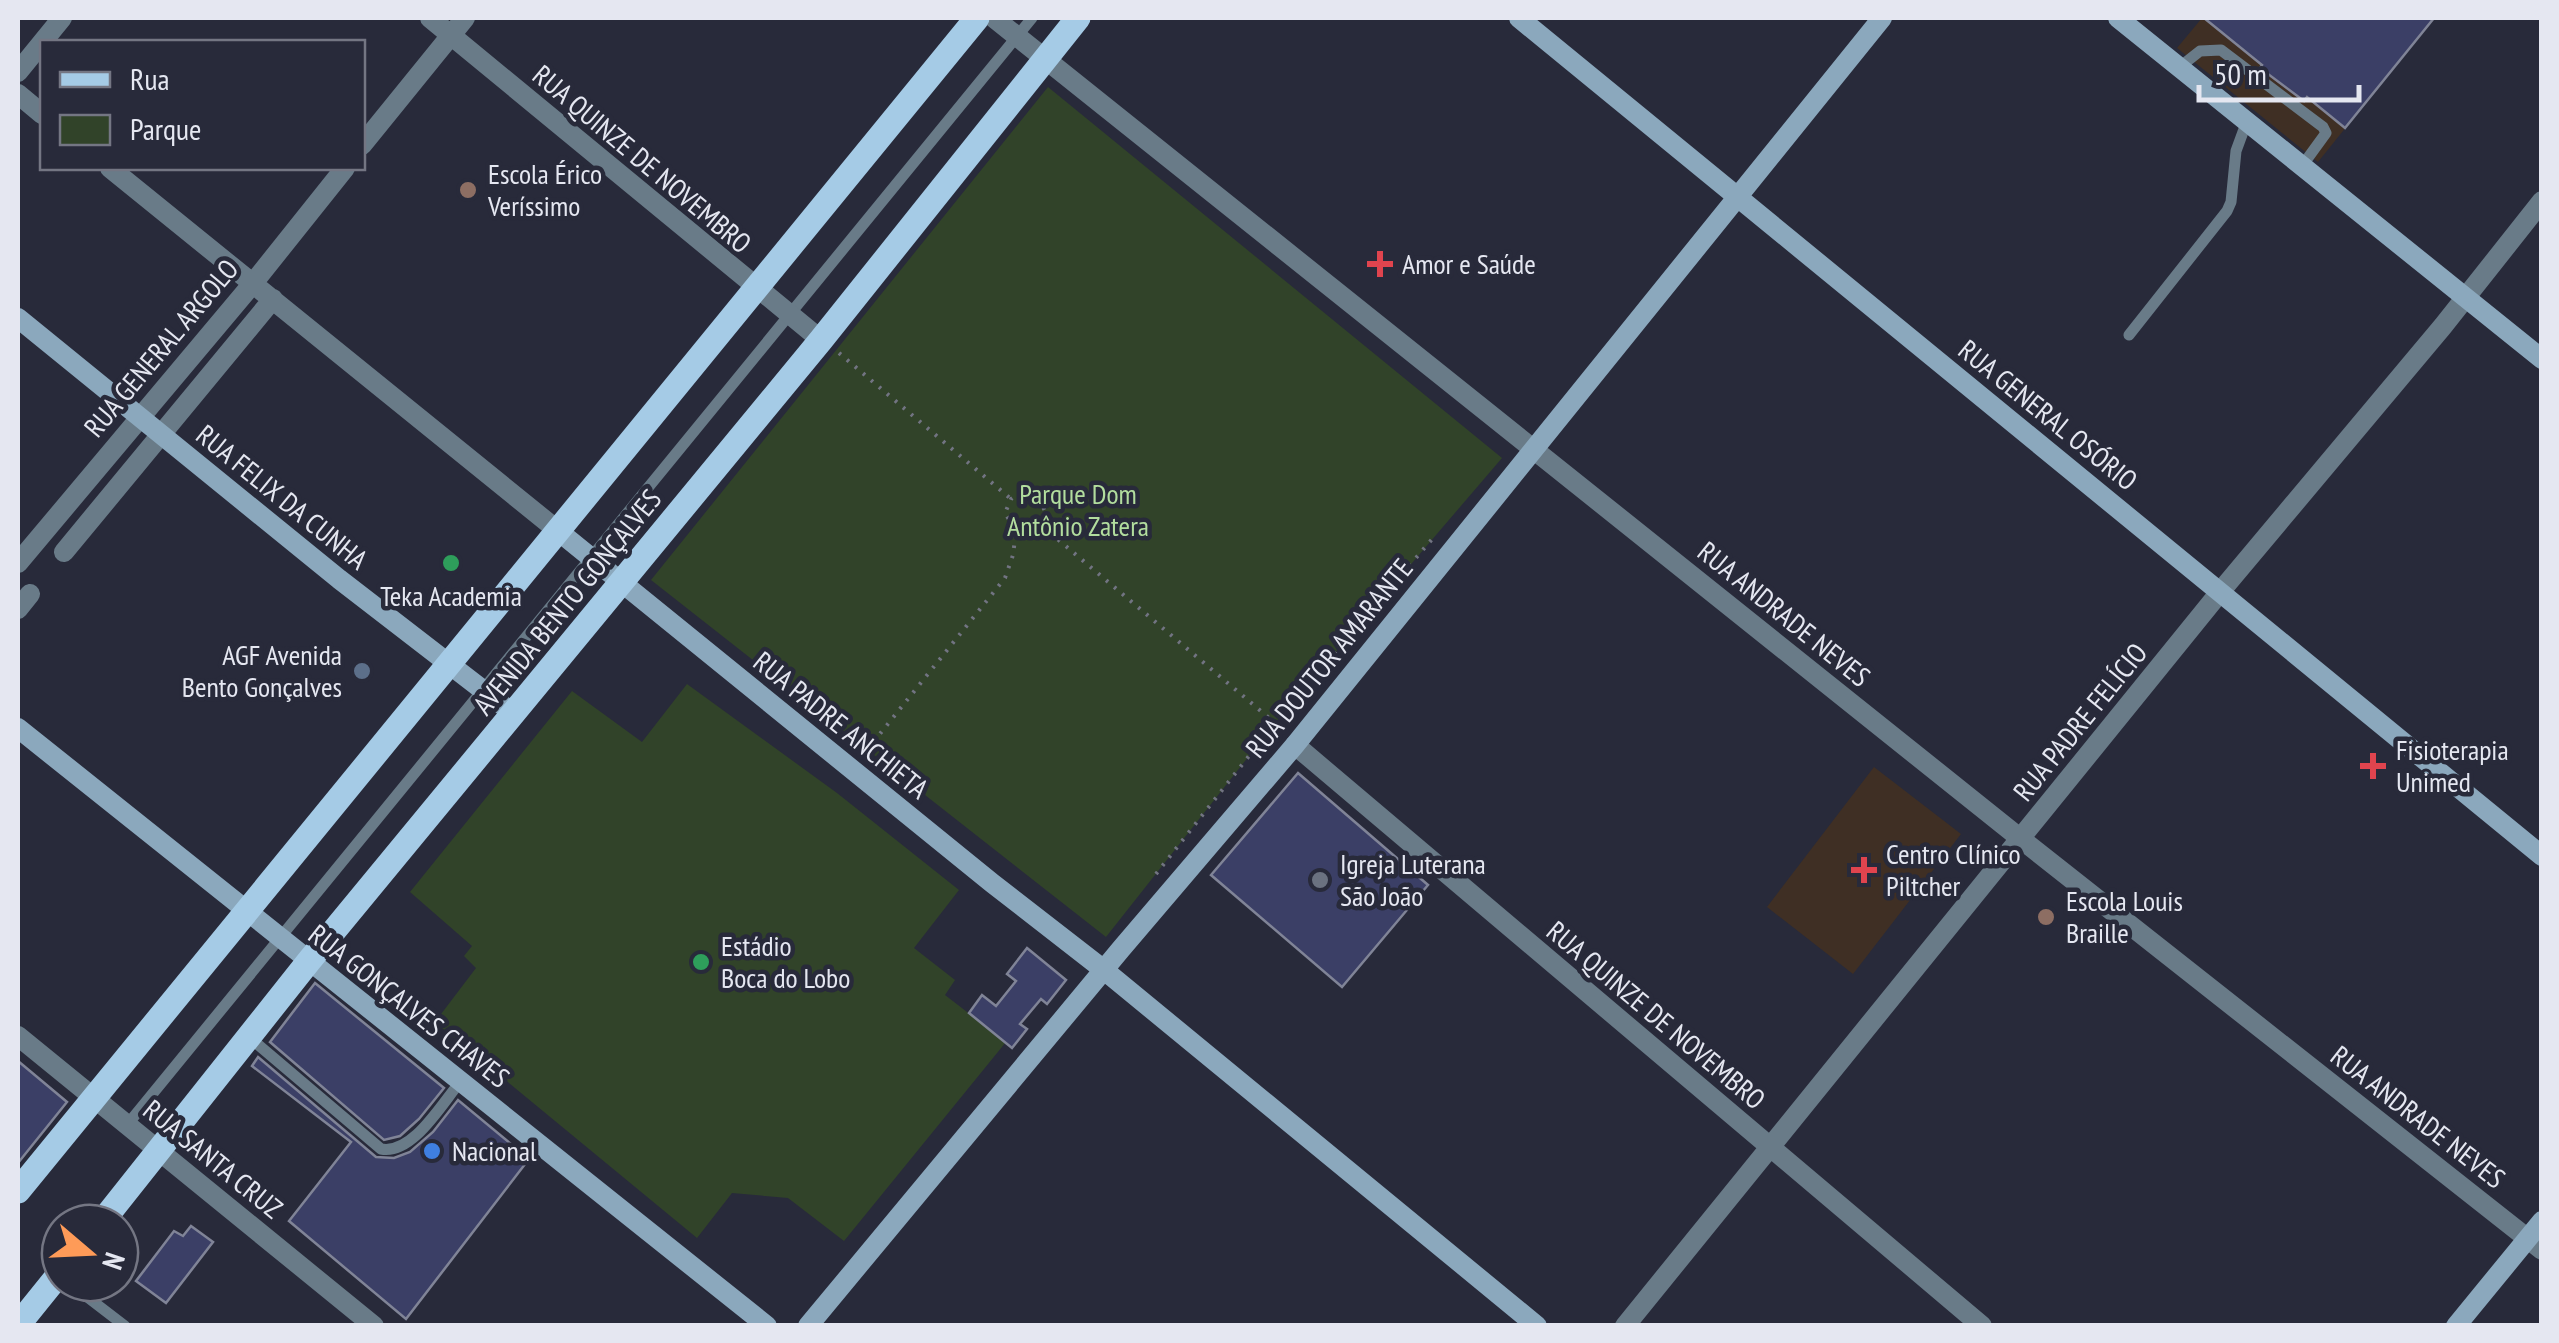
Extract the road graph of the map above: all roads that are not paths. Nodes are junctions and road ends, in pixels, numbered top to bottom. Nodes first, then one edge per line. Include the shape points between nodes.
1 (62, 18) edge
2 (430, 18) edge
3 (465, 18) edge
4 (977, 18) edge
5 (994, 18) edge
6 (1032, 18) edge
7 (1078, 18) edge
8 (1519, 18) edge
9 (1882, 18) edge
10 (2118, 18) edge
11 (450, 35) junction
12 (1016, 36) junction
13 (44, 40) edge
14 (40, 45) edge
15 (1044, 60) junction
16 (2181, 66) junction
17 (18, 72) edge
18 (18, 94) edge
19 (40, 112) edge
20 (2247, 121) junction
21 (365, 142) edge
22 (2302, 166) junction
23 (113, 170) edge
24 (343, 170) edge
25 (1736, 196) junction
26 (2542, 201) edge
27 (254, 282) junction
28 (755, 288) junction
29 (273, 299) junction
30 (2464, 299) junction
31 (786, 315) junction
32 (18, 318) edge
33 (2130, 335) dead end
34 (829, 346) junction
35 (2542, 359) edge
36 (139, 416) junction
37 (161, 434) junction
38 (1536, 449) junction
39 (557, 530) junction
40 (64, 552) dead end
41 (591, 557) junction
42 (18, 564) edge
43 (622, 582) junction
44 (2220, 592) junction
45 (446, 664) junction
46 (484, 691) junction
47 (514, 714) junction
48 (18, 728) edge
49 (1296, 745) junction
50 (2021, 839) junction
51 (2542, 856) edge
52 (247, 913) junction
53 (278, 938) junction
54 (309, 961) junction
55 (1104, 970) junction
56 (18, 1036) edge
57 (249, 1037) junction
58 (460, 1082) junction
59 (94, 1097) junction
60 (128, 1126) junction
61 (1770, 1147) junction
62 (159, 1151) junction
63 (18, 1192) edge
64 (117, 1203) edge
65 (2542, 1221) edge
66 (2534, 1244) edge
67 (40, 1301) edge
68 (95, 1303) edge
69 (18, 1325) edge
70 (125, 1326) edge
71 (374, 1326) edge
72 (767, 1326) edge
73 (808, 1326) edge
74 (1537, 1326) edge
75 (1625, 1326) edge
76 (1982, 1326) edge
77 (2456, 1326) edge

1 - 13 street
2 - 11 street, RUA QUINZE DE NOVEMBRO
3 - 11 street
4 - 28 main road, AVENIDA BENTO GONÇALVES
5 - 12 street, RUA ANDRADE NEVES
6 - 12 lane
7 - 15 main road, AVENIDA BENTO GONÇALVES
8 - 25 street, RUA GENERAL OSÓRIO
9 - 25 street, RUA DOUTOR AMARANTE
10 - 16 street
11 - 21 street
11 - 28 street, RUA QUINZE DE NOVEMBRO
12 - 15 street, RUA ANDRADE NEVES
12 - 31 lane
14 - 17 street
15 - 34 main road, AVENIDA BENTO GONÇALVES
15 - 38 street, RUA ANDRADE NEVES
16 - 20 street
16 - 22 lane via 2200,51 2221,50 2323,127 2323,140
18 - 19 street
20 - 22 street
20 - 33 lane via 2231,202
22 - 30 street
23 - 27 street, RUA PADRE ANCHIETA
24 - 27 street, RUA GENERAL ARGOLO
25 - 38 street, RUA DOUTOR AMARANTE
25 - 44 street, RUA GENERAL OSÓRIO
26 - 30 street, RUA PADRE FELÍCIO
27 - 29 street, RUA PADRE ANCHIETA
27 - 36 street, RUA GENERAL ARGOLO
28 - 31 street, RUA QUINZE DE NOVEMBRO
28 - 39 main road, AVENIDA BENTO GONÇALVES
29 - 37 street, RUA GENERAL ARGOLO
29 - 39 street, RUA PADRE ANCHIETA
30 - 35 street
30 - 44 street, RUA PADRE FELÍCIO
31 - 34 street, RUA QUINZE DE NOVEMBRO
31 - 41 lane
32 - 36 street, RUA FELIX DA CUNHA
34 - 43 main road, AVENIDA BENTO GONÇALVES
36 - 37 street, RUA FELIX DA CUNHA
36 - 42 street, RUA GENERAL ARGOLO
37 - 40 street, RUA GENERAL ARGOLO
37 - 45 street, RUA FELIX DA CUNHA
38 - 49 street, RUA DOUTOR AMARANTE
38 - 50 street, RUA ANDRADE NEVES
39 - 41 street, RUA PADRE ANCHIETA
39 - 45 main road, AVENIDA BENTO GONÇALVES
41 - 43 street, RUA PADRE ANCHIETA
41 - 46 lane
43 - 47 main road, AVENIDA BENTO GONÇALVES
43 - 55 street, RUA PADRE ANCHIETA
44 - 50 street, RUA PADRE FELÍCIO
44 - 51 street, RUA GENERAL OSÓRIO
45 - 46 street, RUA FELIX DA CUNHA
45 - 52 main road, AVENIDA BENTO GONÇALVES
46 - 47 street, RUA FELIX DA CUNHA
46 - 53 lane
47 - 54 main road, AVENIDA BENTO GONÇALVES
48 - 52 street, RUA GONÇALVES CHAVES
49 - 55 street, RUA DOUTOR AMARANTE
49 - 61 street, RUA QUINZE DE NOVEMBRO
50 - 61 street, RUA PADRE FELÍCIO
50 - 66 street, RUA ANDRADE NEVES
52 - 53 street, RUA GONÇALVES CHAVES
52 - 59 main road, AVENIDA BENTO GONÇALVES
53 - 54 street, RUA GONÇALVES CHAVES
53 - 60 lane
54 - 57 main road, AVENIDA BENTO GONÇALVES
54 - 58 street, RUA GONÇALVES CHAVES
55 - 73 street, RUA DOUTOR AMARANTE
55 - 74 street, RUA PADRE ANCHIETA
56 - 59 street, RUA SANTA CRUZ
57 - 58 lane via 380,1150 412,1138
57 - 62 main road, AVENIDA BENTO GONÇALVES
58 - 72 street, RUA GONÇALVES CHAVES
59 - 60 street, RUA SANTA CRUZ
59 - 63 main road, AVENIDA BENTO GONÇALVES
60 - 62 street, RUA SANTA CRUZ
61 - 75 street, RUA PADRE FELÍCIO
61 - 76 street, RUA QUINZE DE NOVEMBRO
62 - 64 main road, AVENIDA BENTO GONÇALVES
62 - 71 street, RUA SANTA CRUZ
65 - 66 street
66 - 77 street
67 - 69 main road
68 - 70 lane

